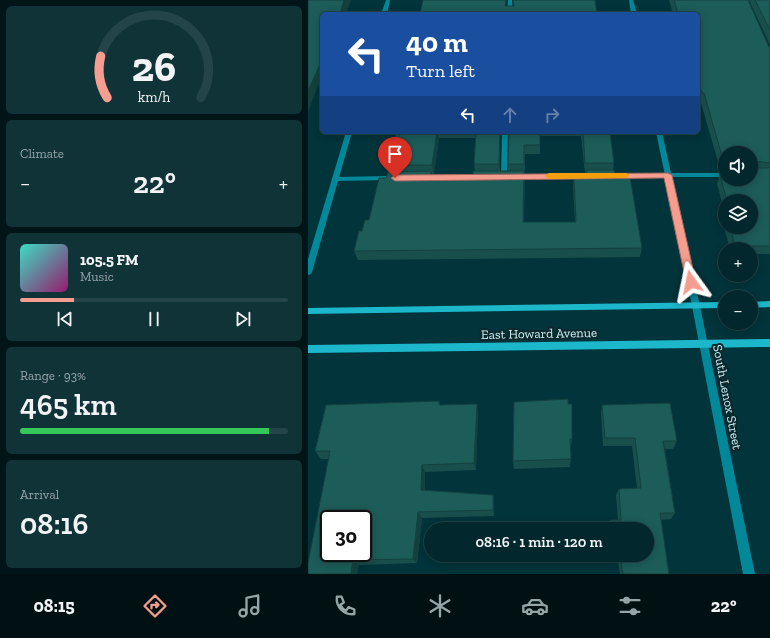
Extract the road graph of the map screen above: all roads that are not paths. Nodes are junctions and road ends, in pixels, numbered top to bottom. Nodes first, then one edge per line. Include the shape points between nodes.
1 (388, 0) edge
2 (510, 0) edge
3 (631, 0) edge
4 (385, 12) edge
5 (510, 12) edge
6 (634, 12) edge
7 (348, 134) edge
8 (505, 134) edge
9 (659, 134) edge
10 (668, 175) junction
11 (718, 175) edge
12 (496, 176) edge
13 (504, 176) junction
14 (488, 177) edge
15 (395, 178) edge
16 (410, 178) edge
17 (336, 179) junction
18 (308, 272) edge
19 (770, 304) edge
20 (718, 305) edge
21 (758, 305) edge
22 (696, 306) junction
23 (308, 311) edge
24 (770, 343) edge
25 (704, 344) junction
26 (308, 349) edge
27 (750, 574) edge

1 - 4 street
2 - 5 street
3 - 6 street
7 - 17 street
8 - 13 street
9 - 10 street, South Lenox Street
10 - 11 street
10 - 13 street
10 - 22 street, South Lenox Street
12 - 13 street
14 - 16 street
15 - 17 street
17 - 18 street
19 - 21 main road
20 - 22 main road, East Howard Avenue
22 - 23 main road, East Howard Avenue
22 - 25 street, South Lenox Street
24 - 25 main road, East Howard Avenue
25 - 26 main road, East Howard Avenue
25 - 27 street, South Lenox Street

